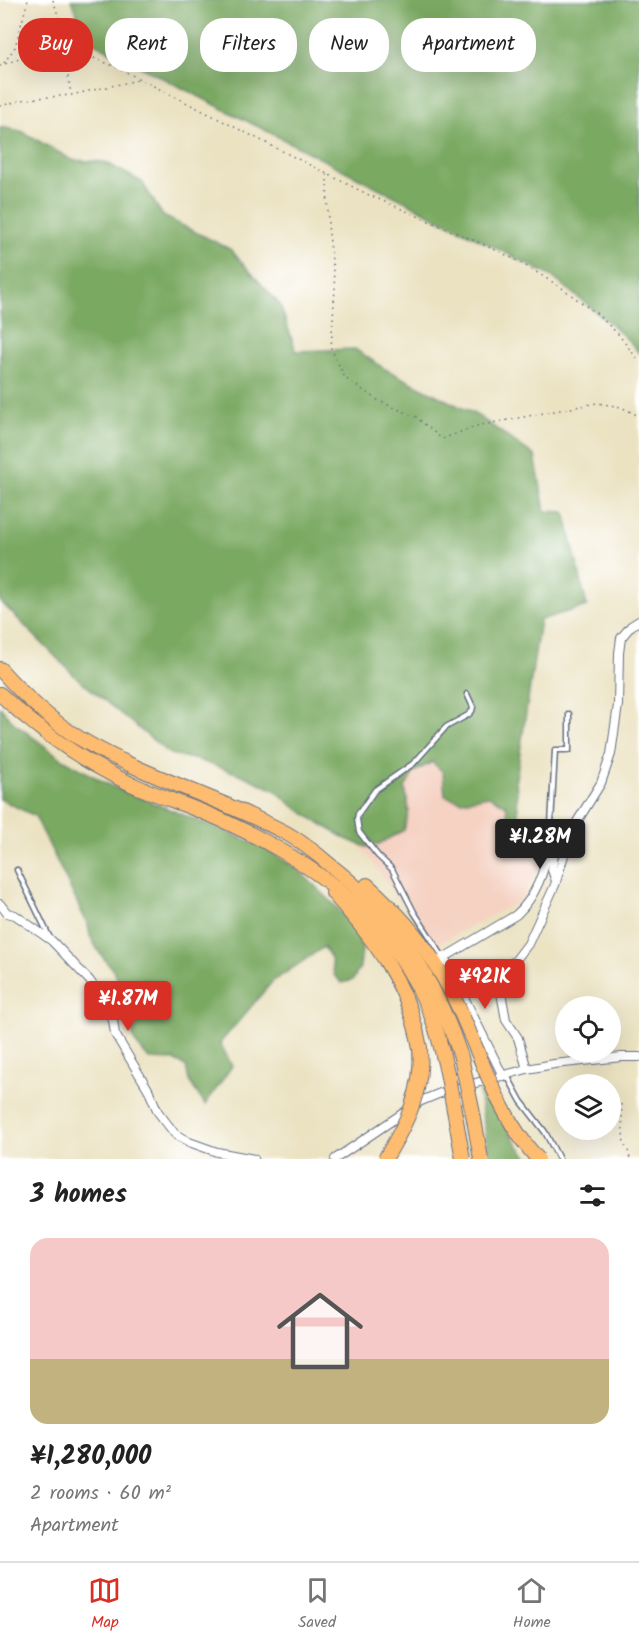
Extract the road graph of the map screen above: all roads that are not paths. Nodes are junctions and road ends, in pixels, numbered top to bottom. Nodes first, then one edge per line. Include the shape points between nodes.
1 (639, 621) edge
2 (0, 669) edge
3 (0, 694) edge
4 (467, 694) dead end
5 (569, 714) dead end
6 (550, 844) junction
7 (306, 846) junction
8 (296, 859) junction
9 (17, 870) dead end
10 (556, 881) junction
11 (0, 904) edge
12 (52, 941) junction
13 (440, 963) junction
14 (639, 1057) edge
15 (527, 1069) junction
16 (503, 1076) junction
17 (254, 1159) edge
18 (335, 1159) edge
19 (385, 1159) edge
20 (463, 1159) edge
21 (481, 1159) edge
22 (538, 1159) edge
23 (559, 1159) edge

1 - 10 street via 621,638 618,705 608,765 575,825
2 - 7 highway via 32,702 79,737 136,768 264,822
3 - 8 highway via 49,737 107,772 226,822
4 - 13 lane via 473,706 468,716 446,727 414,763 375,790 357,819 359,832 392,869
5 - 6 lane via 569,750 555,750
6 - 10 street via 555,847 552,870
6 - 13 street via 543,875 522,909
7 - 13 highway via 347,869 382,899
7 - 21 highway, bridge via 364,894 416,958 440,1002 461,1058
8 - 19 highway, bridge via 333,894 380,950 411,1010 420,1048 417,1094
8 - 20 highway, bridge via 373,921 415,981 436,1028
9 - 12 lane
10 - 15 street via 528,944 500,978 506,1020 518,1038
11 - 12 street via 7,913
12 - 17 street via 104,1000 115,1034 158,1112 176,1134 217,1152
13 - 16 street
13 - 22 highway, bridge via 496,1096 521,1139
14 - 15 street
15 - 16 street
16 - 18 street via 431,1096
16 - 23 lane via 545,1132

